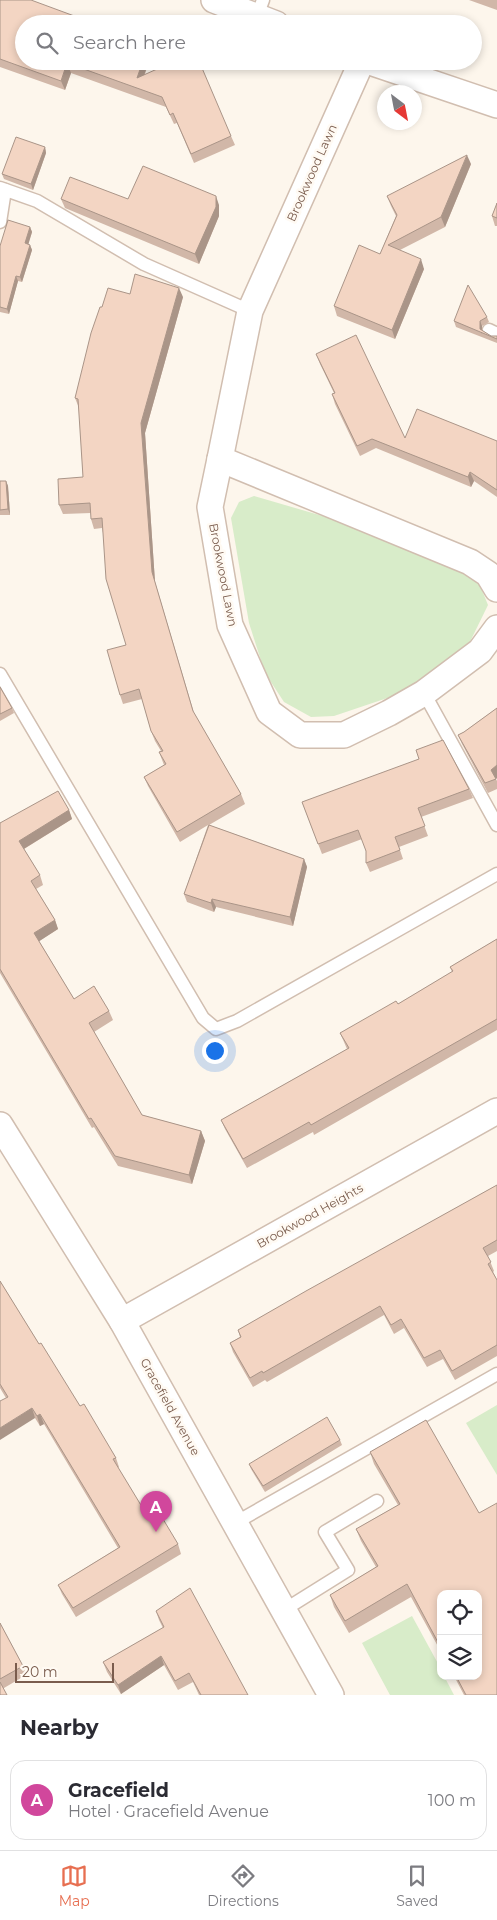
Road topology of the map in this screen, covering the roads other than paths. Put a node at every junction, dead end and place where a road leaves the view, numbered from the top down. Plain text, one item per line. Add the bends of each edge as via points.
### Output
1 (214, 0) edge
2 (265, 13) edge
3 (358, 70) edge
4 (394, 70) edge
5 (497, 105) edge
6 (2, 189) edge
7 (0, 222) edge
8 (250, 311) junction
9 (220, 459) junction
10 (497, 589) edge
11 (497, 628) edge
12 (0, 674) edge
13 (424, 693) junction
14 (497, 825) edge
15 (497, 874) edge
16 (497, 1111) edge
17 (0, 1125) edge
18 (122, 1321) junction
19 (497, 1374) edge
20 (377, 1500) dead end
21 (235, 1523) junction
22 (284, 1610) junction
23 (331, 1695) edge

1 - 2 street
3 - 8 street, Brookwood Lawn
4 - 5 street
6 - 7 lane
6 - 8 lane via 37,201 144,264
8 - 9 street, Brookwood Lawn
9 - 10 street via 470,562 488,574
9 - 13 street, Brookwood Lawn via 210,507 230,625 269,712 300,735 344,735
11 - 13 street, Brookwood Lawn via 480,652
12 - 15 lane via 203,1018 216,1029 237,1021
13 - 14 lane
16 - 18 street, Brookwood Heights
17 - 18 street, Gracefield Avenue
18 - 21 street, Gracefield Avenue
19 - 21 lane
20 - 22 lane via 325,1532 348,1570
21 - 22 street, Gracefield Avenue
22 - 23 street, Gracefield Avenue

